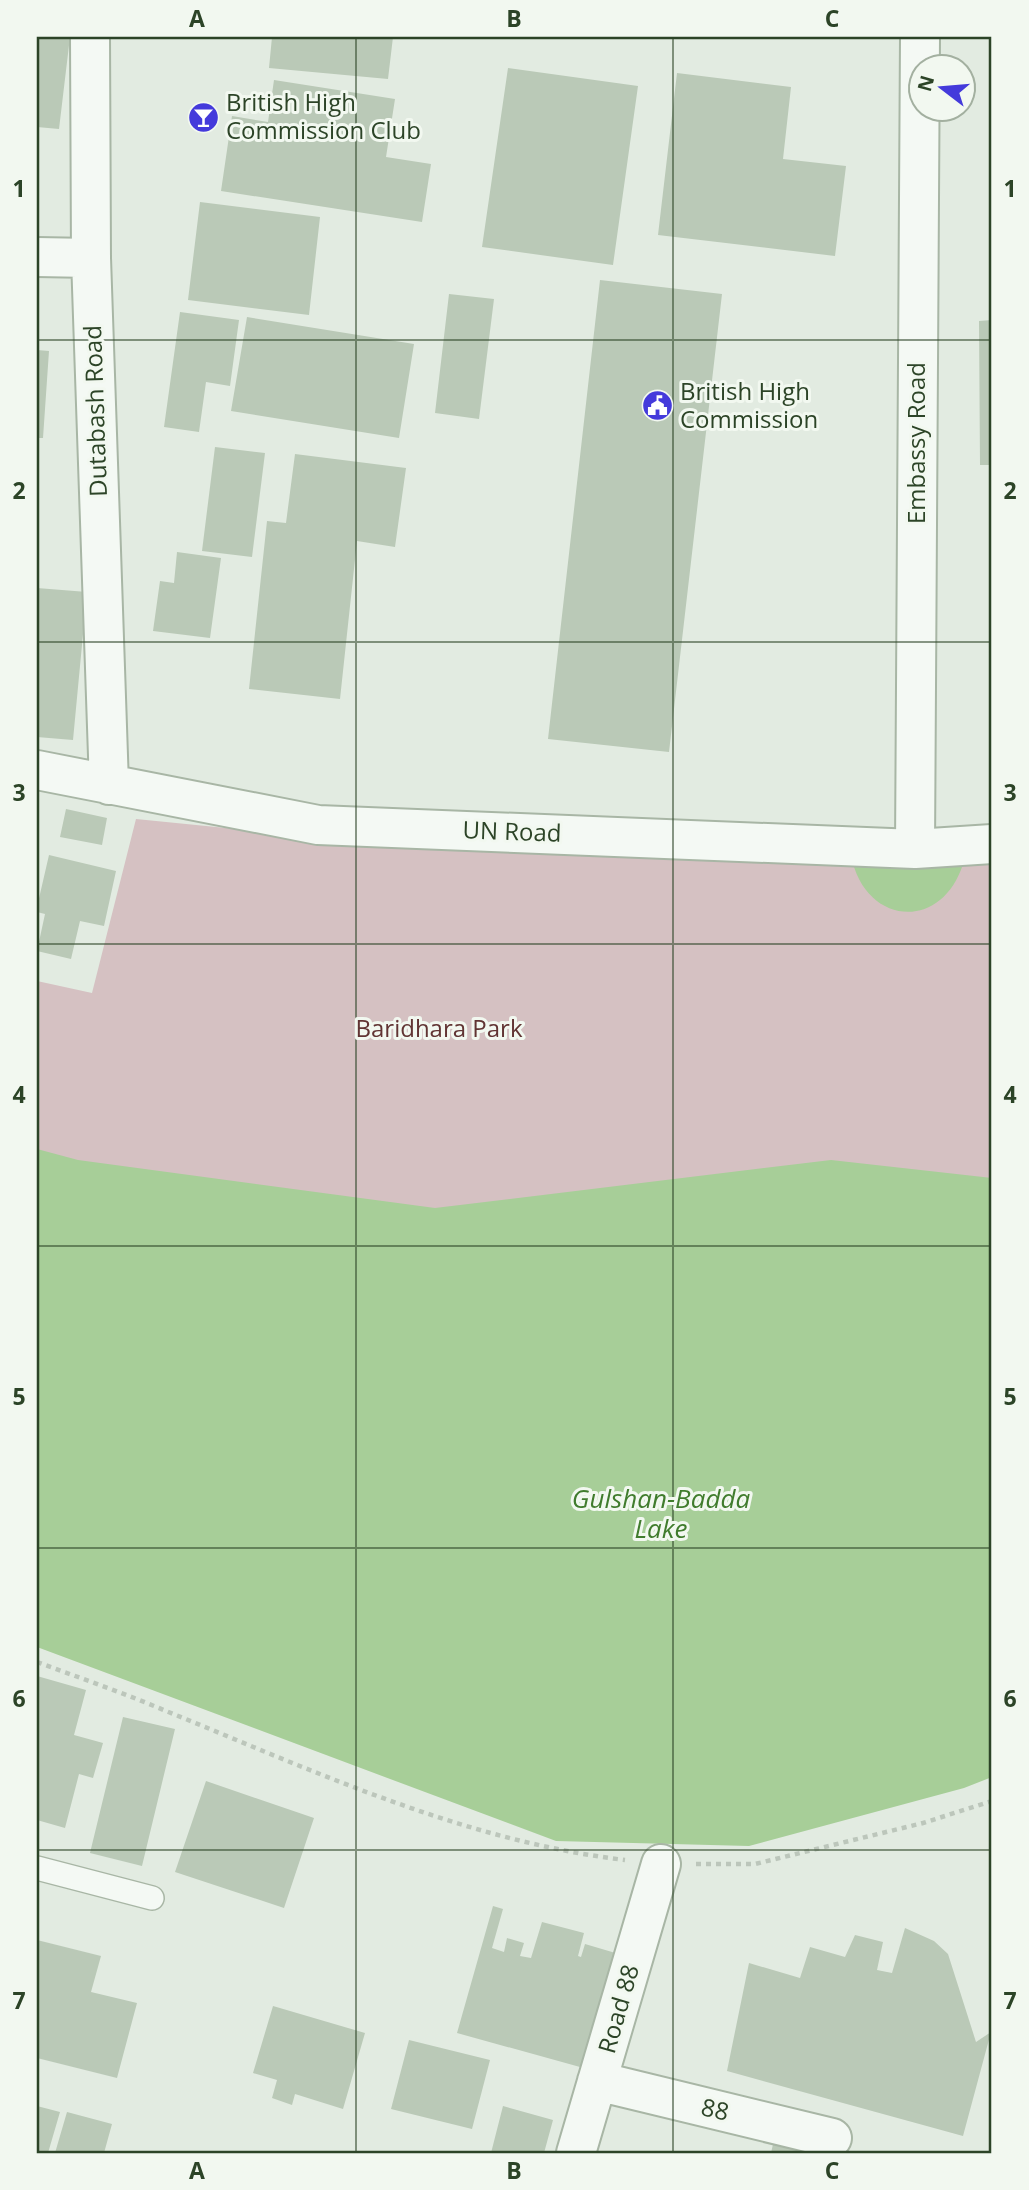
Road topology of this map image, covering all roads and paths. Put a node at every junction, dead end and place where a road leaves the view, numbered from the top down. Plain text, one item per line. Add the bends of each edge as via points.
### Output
1 (90, 37) edge
2 (920, 37) edge
3 (37, 257) edge
4 (91, 258) junction
5 (37, 770) edge
6 (109, 785) junction
7 (992, 844) edge
8 (915, 849) junction
9 (37, 1662) edge
10 (992, 1801) edge
11 (661, 1864) junction
12 (37, 1868) edge
13 (152, 1898) dead end
14 (597, 2081) junction
15 (832, 2138) dead end
16 (576, 2153) edge

1 - 4 street, Dutabash Road
2 - 8 street, Embassy Road
3 - 4 street
4 - 6 street, Dutabash Road
5 - 6 street, UN Road
6 - 8 street, UN Road via 318,825
7 - 8 street, UN Road
9 - 11 path via 346,1786 509,1837 589,1856
10 - 11 path via 923,1823 755,1864
11 - 14 street, Road 88
12 - 13 lane
14 - 15 street, 88
14 - 16 street, Road 88

